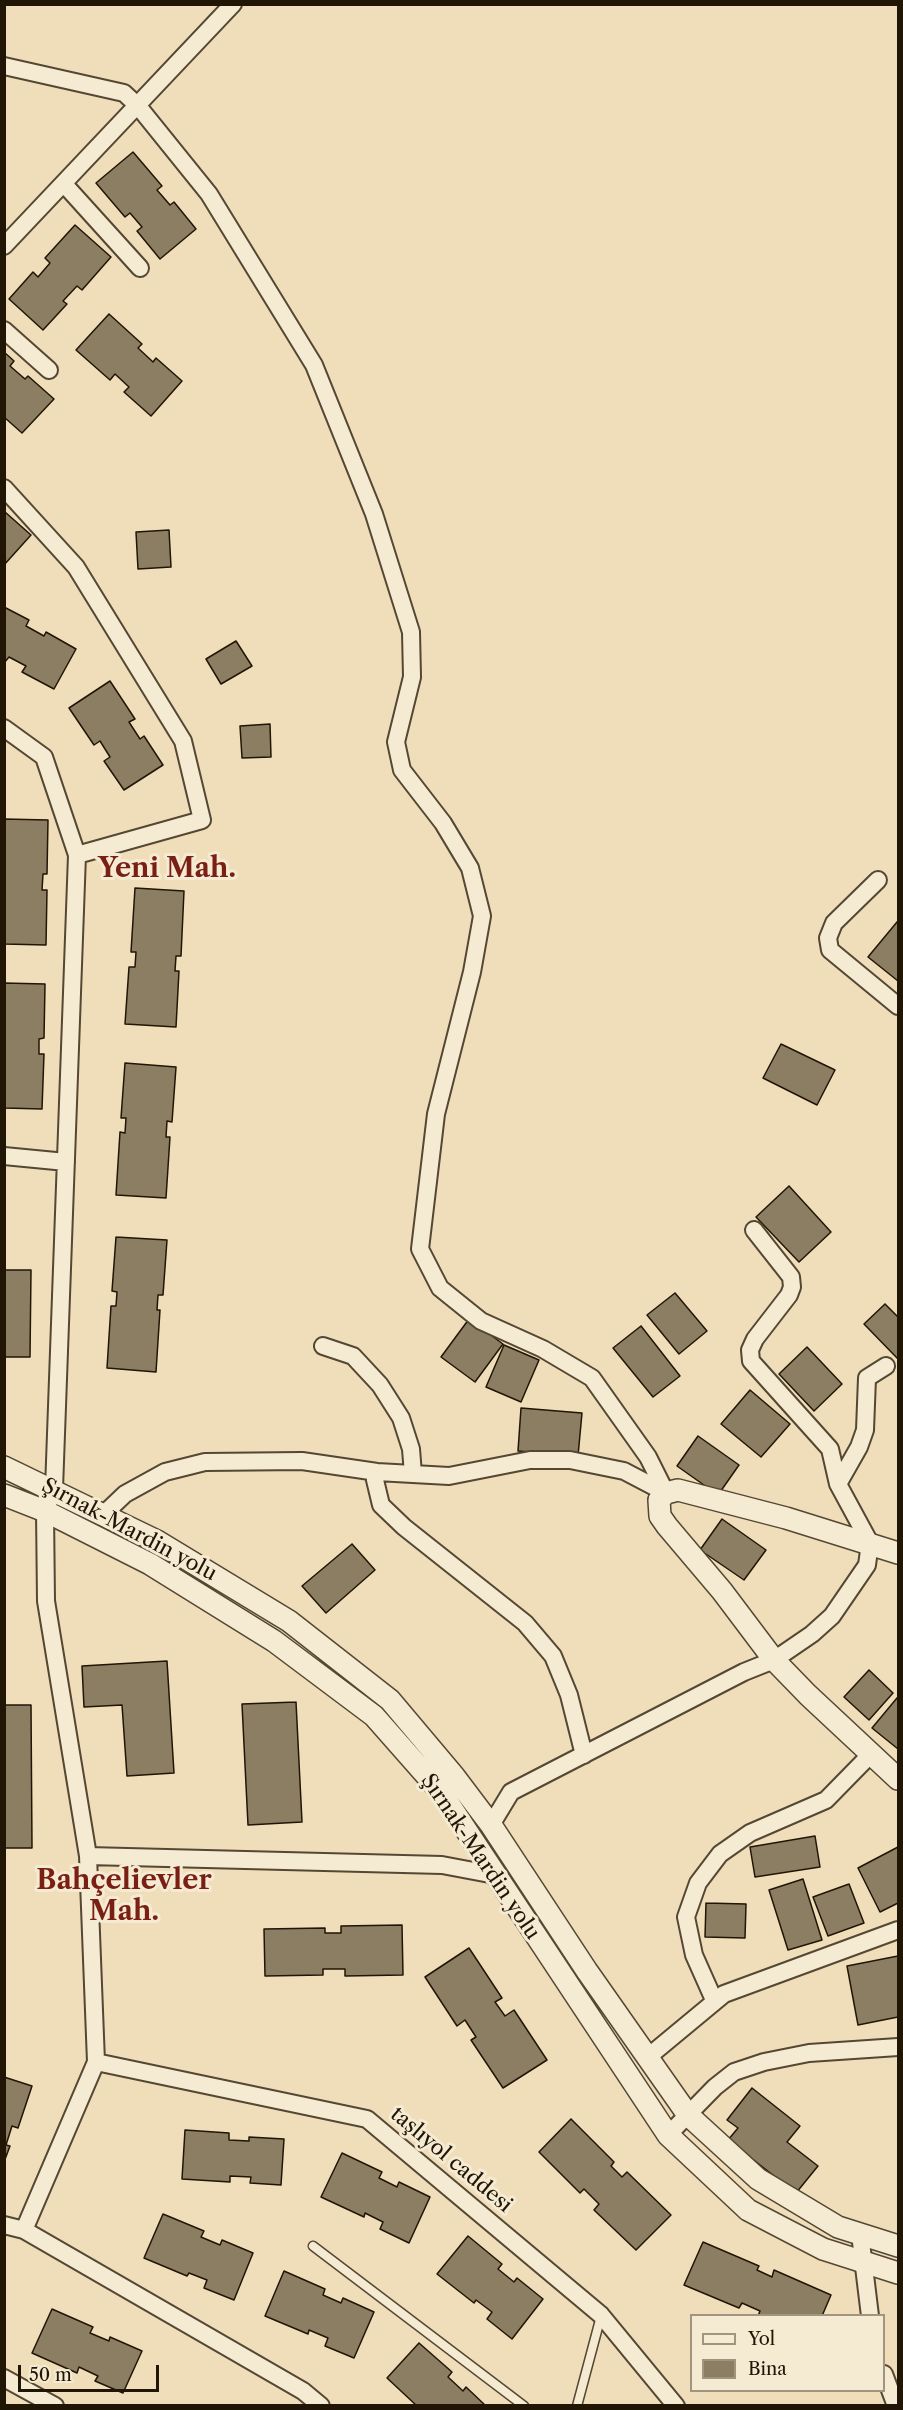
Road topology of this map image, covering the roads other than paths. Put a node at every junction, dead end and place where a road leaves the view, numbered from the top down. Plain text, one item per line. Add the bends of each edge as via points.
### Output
1 (233, 4) edge
2 (4, 66) edge
3 (138, 106) junction
4 (64, 184) junction
5 (4, 246) edge
6 (140, 268) dead end
7 (4, 330) edge
8 (49, 370) dead end
9 (4, 488) edge
10 (4, 728) edge
11 (77, 855) junction
12 (878, 880) dead end
13 (898, 1006) edge
14 (4, 1156) edge
15 (66, 1162) junction
16 (754, 1230) dead end
17 (323, 1346) dead end
18 (886, 1366) dead end
19 (4, 1467) edge
20 (377, 1472) junction
21 (413, 1474) junction
22 (838, 1484) junction
23 (54, 1489) junction
24 (666, 1493) junction
25 (4, 1494) edge
26 (45, 1511) junction
27 (104, 1514) junction
28 (870, 1543) junction
29 (898, 1553) edge
30 (774, 1660) junction
31 (872, 1753) junction
32 (584, 1755) junction
33 (898, 1779) edge
34 (491, 1825) junction
35 (88, 1856) junction
36 (495, 1875) junction
37 (898, 1930) edge
38 (714, 2000) junction
39 (898, 2047) edge
40 (648, 2057) junction
41 (96, 2062) junction
42 (688, 2115) junction
43 (668, 2135) junction
44 (4, 2225) edge
45 (24, 2230) junction
46 (860, 2234) junction
47 (314, 2246) dead end
48 (898, 2246) edge
49 (862, 2262) junction
50 (898, 2273) edge
51 (870, 2314) edge
52 (601, 2315) junction
53 (885, 2376) edge
54 (4, 2378) edge
55 (895, 2401) edge
56 (55, 2406) edge
57 (321, 2406) edge
58 (524, 2406) edge
59 (577, 2406) edge
60 (676, 2406) edge

1 - 3 street
2 - 3 street via 124,93
3 - 4 street
3 - 24 street via 209,194 314,365 374,514 411,632 412,677 396,742 402,770 443,823 473,878 482,916 436,1113 420,1249 440,1288 481,1320 543,1349 592,1378 648,1457
4 - 5 street
4 - 6 street
7 - 8 street
9 - 11 street via 76,567 183,741 202,820
10 - 11 street via 44,757
11 - 15 street
12 - 13 street via 834,923 828,938 830,950
14 - 15 street
15 - 23 street
16 - 22 street via 791,1277 792,1287 755,1339 750,1350 752,1361 830,1449
17 - 21 street via 353,1356 381,1385 401,1418 411,1449
18 - 22 street via 867,1378 865,1430
19 - 23 street, Şırnak-Mardin yolu
20 - 21 street
20 - 27 street via 302,1461 205,1462 165,1472 124,1494
20 - 32 street via 381,1505 525,1623 553,1656 569,1695
21 - 24 street via 448,1476 530,1460 570,1460 624,1472
22 - 28 street
23 - 26 street
23 - 27 street, Şırnak-Mardin yolu
24 - 28 street via 678,1490
24 - 30 street via 659,1500 660,1516
25 - 26 street, Şırnak-Mardin yolu
26 - 35 street via 46,1601
26 - 36 street, Şırnak-Mardin yolu via 150,1564 274,1641 374,1716 441,1792
27 - 34 street, Şırnak-Mardin yolu via 157,1541 289,1621 390,1700
28 - 29 street
28 - 30 street via 867,1565 832,1616
30 - 31 street
30 - 32 street
31 - 33 street
31 - 38 street via 826,1800 750,1833 720,1854 698,1883 686,1917 694,1954
32 - 34 street via 511,1792
34 - 40 street, Şırnak-Mardin yolu
35 - 36 street via 442,1865
35 - 41 street
36 - 43 street, Şırnak-Mardin yolu
37 - 38 street
38 - 40 street
39 - 42 street via 809,2053 764,2062 734,2072
40 - 42 street, Şırnak-Mardin yolu
41 - 45 street
41 - 52 street, taşlıyol caddesi via 367,2119
42 - 43 street
42 - 46 street, Şırnak-Mardin yolu via 758,2179 838,2227
43 - 49 street, Şırnak-Mardin yolu via 748,2210 823,2249
44 - 45 street
45 - 57 street via 303,2391
46 - 48 street, Şırnak-Mardin yolu
46 - 49 street
47 - 58 lane
49 - 50 street, Şırnak-Mardin yolu
49 - 51 street
52 - 59 lane
52 - 60 street, taşlıyol caddesi
53 - 55 street
54 - 56 street

